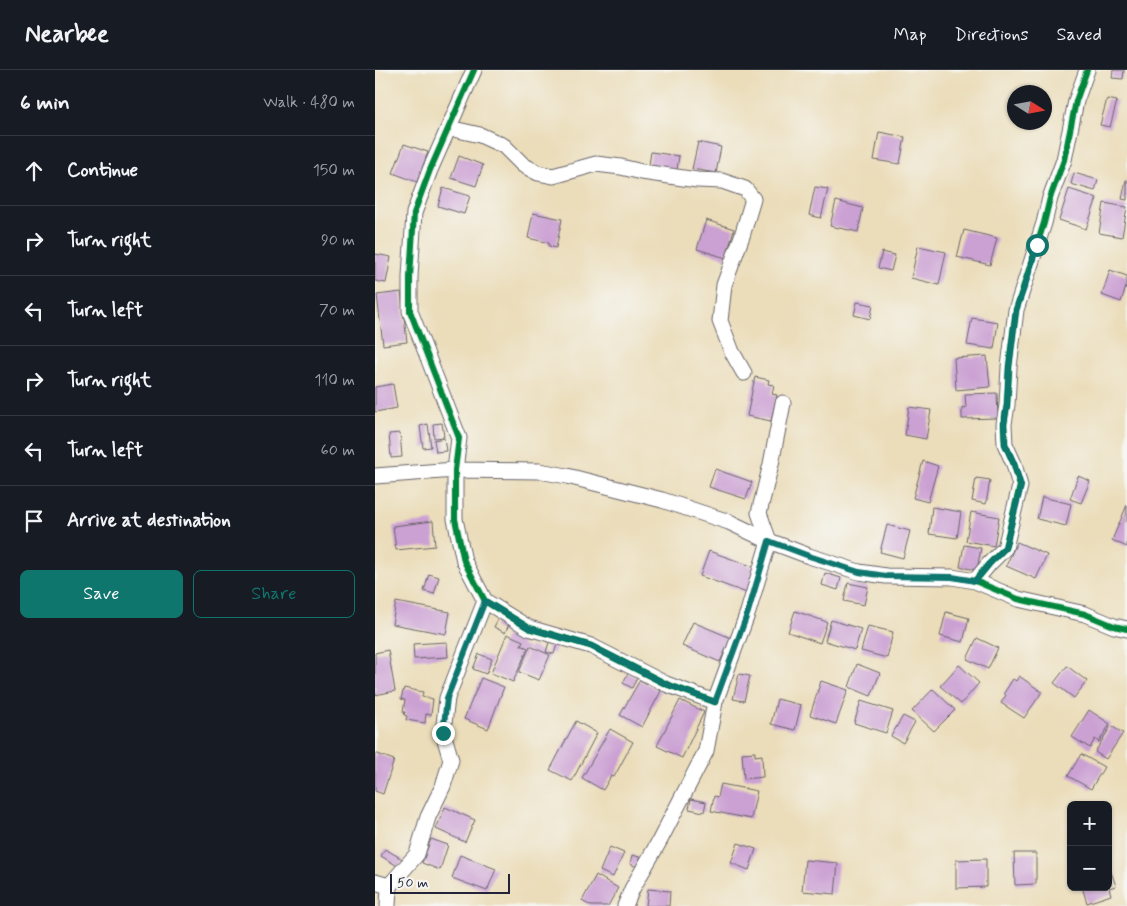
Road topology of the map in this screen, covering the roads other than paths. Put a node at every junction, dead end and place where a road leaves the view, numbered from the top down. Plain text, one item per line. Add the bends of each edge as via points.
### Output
1 (474, 70) edge
2 (1087, 70) edge
3 (449, 128) junction
4 (744, 373) dead end
5 (783, 403) dead end
6 (455, 470) junction
7 (375, 476) edge
8 (769, 541) junction
9 (975, 581) junction
10 (485, 601) junction
11 (1127, 629) edge
12 (715, 702) junction
13 (382, 884) edge
14 (388, 906) edge
15 (625, 906) edge

1 - 3 street
2 - 9 street via 1076,101 1064,160 1016,310 1004,424 1005,444 1021,486 1005,548
3 - 4 street via 480,135 504,146 523,165 538,173 553,176 596,164 722,181 745,189 753,199 724,285 721,321
3 - 6 street via 414,213 410,311 459,438
5 - 8 street via 759,513
6 - 7 street
6 - 8 street via 539,471 567,476 662,500 729,522
6 - 10 street via 455,519 464,561
8 - 9 street via 859,572
8 - 12 street via 748,612
9 - 11 street via 1019,599 1085,614
10 - 12 street via 529,628 591,646 666,684
10 - 13 street via 447,698 443,733 451,760 443,786 428,817 417,854
12 - 15 street via 706,750
13 - 14 street

